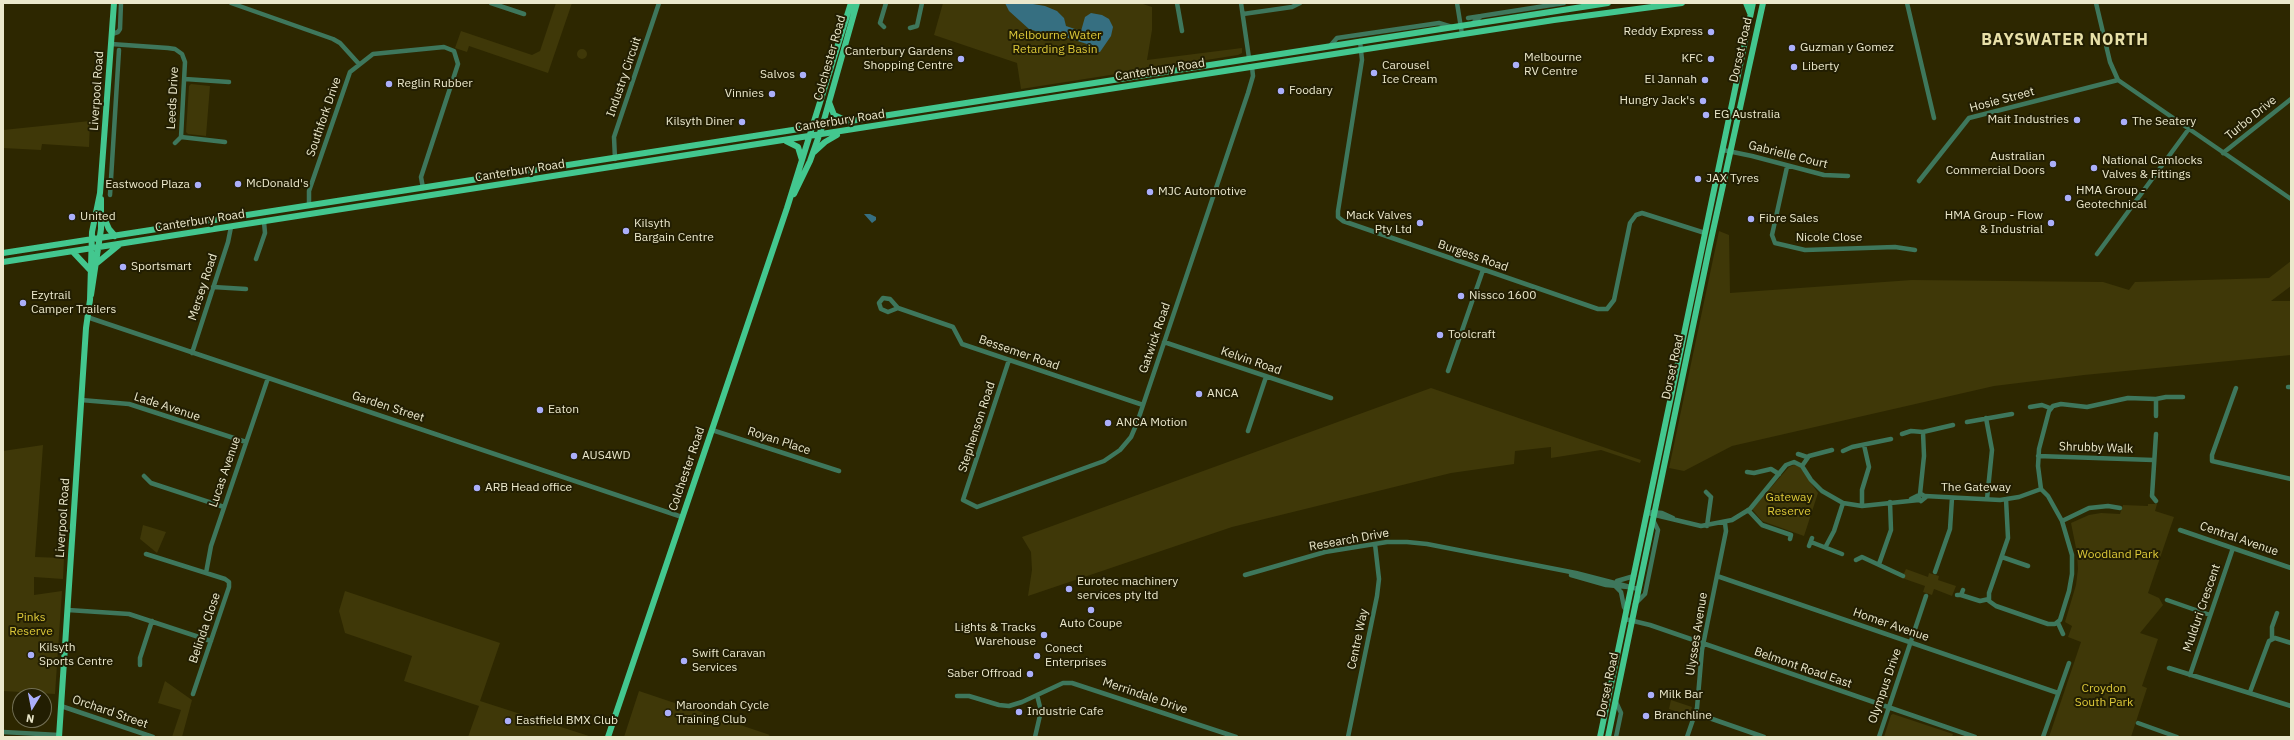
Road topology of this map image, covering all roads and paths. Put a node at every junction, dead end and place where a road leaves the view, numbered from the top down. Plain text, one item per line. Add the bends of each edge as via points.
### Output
1 (114, 3) edge
2 (122, 3) edge
3 (231, 3) edge
4 (491, 3) edge
5 (659, 3) edge
6 (851, 3) edge
7 (857, 3) edge
8 (886, 3) edge
9 (922, 3) edge
10 (1177, 3) edge
11 (1241, 3) edge
12 (1300, 3) edge
13 (1457, 3) edge
14 (1564, 3) edge
15 (1604, 3) edge
16 (1682, 3) edge
17 (1746, 3) edge
18 (1753, 3) edge
19 (1766, 3) edge
20 (1907, 3) edge
21 (2096, 3) edge
22 (1593, 4) edge
23 (1582, 5) edge
24 (1762, 6) edge
25 (524, 14) dead end
26 (1243, 14) junction
27 (1751, 14) junction
28 (1595, 15) junction
29 (1481, 16) junction
30 (1468, 18) dead end
31 (1472, 24) junction
32 (882, 26) dead end
33 (1461, 26) junction
34 (1452, 27) junction
35 (910, 28) dead end
36 (1182, 31) dead end
37 (112, 34) junction
38 (1463, 34) junction
39 (1360, 41) junction
40 (111, 44) junction
41 (1330, 46) junction
42 (119, 50) dead end
43 (1361, 50) junction
44 (1249, 58) junction
45 (359, 64) junction
46 (1252, 67) junction
47 (1136, 76) junction
48 (185, 79) junction
49 (2118, 80) junction
50 (229, 82) dead end
51 (1137, 84) junction
52 (107, 94) junction
53 (115, 95) junction
54 (2291, 99) edge
55 (981, 100) junction
56 (829, 102) junction
57 (982, 109) junction
58 (911, 111) junction
59 (904, 112) junction
60 (1934, 118) dead end
61 (912, 121) junction
62 (852, 122) junction
63 (905, 122) junction
64 (822, 126) junction
65 (813, 128) junction
66 (2188, 130) junction
67 (845, 132) junction
68 (819, 136) junction
69 (181, 137) junction
70 (810, 137) junction
71 (785, 141) junction
72 (176, 142) dead end
73 (225, 142) dead end
74 (103, 150) junction
75 (1722, 150) junction
76 (112, 151) junction
77 (1730, 151) junction
78 (2223, 153) junction
79 (812, 155) junction
80 (615, 159) junction
81 (802, 162) junction
82 (1787, 167) junction
83 (1848, 176) dead end
84 (470, 181) junction
85 (1919, 181) dead end
86 (423, 188) junction
87 (472, 190) junction
88 (100, 193) junction
89 (110, 195) dead end
90 (2291, 199) edge
91 (309, 206) junction
92 (787, 208) junction
93 (102, 214) junction
94 (310, 214) junction
95 (228, 219) junction
96 (264, 222) junction
97 (231, 227) junction
98 (1705, 233) junction
99 (1713, 234) junction
100 (116, 236) junction
101 (100, 238) junction
102 (92, 239) junction
103 (120, 244) junction
104 (99, 248) junction
105 (91, 249) junction
106 (1915, 250) dead end
107 (73, 252) junction
108 (3, 253) edge
109 (2097, 254) dead end
110 (256, 259) dead end
111 (3, 262) edge
112 (97, 263) junction
113 (90, 270) junction
114 (1483, 270) junction
115 (213, 287) junction
116 (246, 289) dead end
117 (90, 300) junction
118 (898, 308) dead end
119 (87, 317) junction
120 (1164, 342) junction
121 (192, 352) junction
122 (1009, 360) junction
123 (1448, 371) dead end
124 (1266, 377) junction
125 (268, 378) junction
126 (2236, 388) dead end
127 (2183, 397) dead end
128 (1331, 398) dead end
129 (2156, 399) junction
130 (81, 400) junction
131 (1143, 406) junction
132 (2030, 407) dead end
133 (2050, 408) junction
134 (2012, 414) dead end
135 (2156, 416) dead end
136 (1986, 418) junction
137 (1967, 422) dead end
138 (1953, 426) dead end
139 (712, 430) junction
140 (1248, 431) dead end
141 (1923, 432) junction
142 (1902, 434) dead end
143 (2156, 434) dead end
144 (1891, 439) dead end
145 (246, 442) junction
146 (1864, 445) junction
147 (1832, 450) dead end
148 (1843, 451) dead end
149 (1798, 454) dead end
150 (2038, 456) junction
151 (1807, 457) junction
152 (2153, 460) junction
153 (1802, 466) junction
154 (839, 471) dead end
155 (1747, 472) dead end
156 (1779, 474) junction
157 (144, 476) dead end
158 (2291, 479) edge
159 (2041, 490) junction
160 (1706, 492) dead end
161 (1922, 495) junction
162 (1952, 498) junction
163 (1987, 499) junction
164 (2006, 499) junction
165 (963, 500) joint
166 (2156, 500) dead end
167 (1890, 502) junction
168 (1843, 503) junction
169 (1862, 506) junction
170 (224, 507) junction
171 (2120, 508) dead end
172 (1748, 510) junction
173 (1647, 513) junction
174 (1654, 516) junction
175 (682, 517) junction
176 (2062, 521) junction
177 (1723, 523) junction
178 (1707, 526) junction
179 (2180, 530) dead end
180 (1790, 539) dead end
181 (1811, 542) dead end
182 (1375, 544) junction
183 (1826, 546) junction
184 (2233, 548) junction
185 (146, 554) dead end
186 (1842, 554) dead end
187 (2002, 557) junction
188 (1856, 560) dead end
189 (1879, 564) junction
190 (2028, 566) dead end
191 (2291, 568) edge
192 (1551, 570) junction
193 (1935, 572) dead end
194 (206, 573) junction
195 (1245, 575) dead end
196 (1634, 576) junction
197 (1717, 576) junction
198 (1903, 576) dead end
199 (1610, 581) junction
200 (1616, 587) junction
201 (1631, 587) junction
202 (1638, 589) junction
203 (1960, 593) dead end
204 (1926, 596) dead end
205 (1989, 599) junction
206 (2167, 600) dead end
207 (1635, 604) junction
208 (68, 610) junction
209 (1626, 610) junction
210 (2278, 614) dead end
211 (2210, 615) junction
212 (1625, 619) junction
213 (1632, 620) junction
214 (152, 621) junction
215 (2058, 623) junction
216 (2063, 634) dead end
217 (2272, 638) junction
218 (211, 641) junction
219 (1703, 643) junction
220 (1910, 643) junction
221 (2291, 643) edge
222 (2069, 663) dead end
223 (140, 665) dead end
224 (2169, 668) dead end
225 (2190, 675) junction
226 (1610, 691) junction
227 (1617, 692) junction
228 (2250, 692) junction
229 (2058, 693) junction
230 (193, 694) dead end
231 (1037, 695) junction
232 (958, 696) dead end
233 (1616, 702) junction
234 (62, 706) junction
235 (2291, 706) edge
236 (1888, 708) junction
237 (1695, 713) junction
238 (2138, 723) dead end
239 (3, 732) edge
240 (59, 736) edge
241 (152, 737) edge
242 (608, 737) edge
243 (1035, 737) edge
244 (1236, 737) edge
245 (1348, 737) edge
246 (1600, 737) edge
247 (1608, 737) edge
248 (1616, 737) edge
249 (1687, 737) edge
250 (1764, 737) edge
251 (1879, 737) edge
252 (1975, 737) edge
253 (2044, 737) edge
254 (2177, 737) edge

1 - 37 main road, Liverpool Road
2 - 37 street, Liverpool Road via 120,29
3 - 45 street via 333,39
4 - 25 street
5 - 80 street, Industry Circuit via 614,137
6 - 65 main road, Colchester Road
7 - 56 main road, Colchester Road
8 - 32 street
9 - 35 street via 917,26
10 - 36 street
11 - 26 street
12 - 26 street
13 - 33 street
14 - 29 street
15 - 22 main road, Canterbury Road
16 - 28 main road, Canterbury Road
17 - 27 main road
18 - 27 main road, Dorset Road
19 - 24 main road, Dorset Road
20 - 60 street
21 - 49 street via 2110,62
22 - 23 main road, Canterbury Road
22 - 28 main road
23 - 31 main road, Canterbury Road
24 - 77 main road, Dorset Road
26 - 44 street
27 - 75 main road, Dorset Road
28 - 38 main road, Canterbury Road
29 - 30 street
29 - 31 street
31 - 33 main road, Canterbury Road
33 - 34 main road, Canterbury Road
33 - 38 street
34 - 39 main road, Canterbury Road
34 - 41 street, Canterbury Road via 1438,23 1338,38
37 - 40 main road, Liverpool Road
38 - 43 main road, Canterbury Road
39 - 41 main road, Canterbury Road
39 - 43 street, Burgess Road
40 - 48 street, Leeds Drive via 175,49 184,58
40 - 52 main road, Liverpool Road
41 - 44 main road, Canterbury Road
42 - 53 street, Liverpool Road
43 - 46 main road, Canterbury Road
43 - 114 street, Burgess Road via 1362,60 1338,217 1343,221
44 - 46 main road
44 - 47 main road, Canterbury Road
45 - 86 street, Southfork Drive via 373,54 444,47 454,51 457,57 456,71 421,177
45 - 91 street, Southfork Drive via 350,72 309,192
46 - 51 main road, Canterbury Road
46 - 120 street, Gatwick Road via 1253,76 1248,93
47 - 51 main road
47 - 55 main road, Canterbury Road
48 - 50 street
48 - 69 street, Leeds Drive
49 - 66 street
49 - 85 street, Hosie Street via 1969,118
51 - 57 main road, Canterbury Road
52 - 53 street
52 - 74 main road, Liverpool Road
53 - 76 street, Liverpool Road
54 - 78 street, Turbo Drive
55 - 57 street
55 - 58 main road, Canterbury Road
56 - 62 main road via 834,115
56 - 64 main road, Colchester Road
57 - 61 main road, Canterbury Road
58 - 59 main road, Canterbury Road
58 - 61 main road
59 - 62 main road, Canterbury Road
59 - 63 main road
61 - 63 main road, Canterbury Road
62 - 64 main road, Canterbury Road
63 - 67 main road, Canterbury Road
64 - 65 main road, Canterbury Road
64 - 68 main road, Colchester Road
65 - 70 main road, Colchester Road
65 - 80 main road, Canterbury Road
66 - 78 street
66 - 109 street
67 - 68 main road, Canterbury Road
67 - 79 main road via 829,139
68 - 70 main road, Canterbury Road
68 - 79 main road, Colchester Road
69 - 72 street, Leeds Drive
69 - 73 street
70 - 71 main road, Canterbury Road
70 - 81 main road, Colchester Road
71 - 81 main road via 798,147
71 - 87 main road, Canterbury Road
74 - 76 street
74 - 88 main road, Liverpool Road
75 - 77 street, Gabrielle Court
75 - 98 main road, Dorset Road
76 - 89 street, Liverpool Road
77 - 82 street, Gabrielle Court
77 - 99 main road, Dorset Road
78 - 90 street
79 - 92 main road, Colchester Road
80 - 84 main road, Canterbury Road
81 - 92 main road, Colchester Road
82 - 83 street, Gabrielle Court via 1824,176
82 - 106 street, Nicole Close via 1772,235 1774,243 1805,250 1894,247
84 - 86 main road, Canterbury Road
84 - 87 main road
86 - 91 main road, Canterbury Road
87 - 94 main road, Canterbury Road
88 - 93 main road, Liverpool Road
88 - 102 main road, Liverpool Road
91 - 94 main road
91 - 95 main road, Canterbury Road
92 - 139 main road, Colchester Road
93 - 100 main road via 106,225
93 - 101 main road, Liverpool Road
94 - 96 main road, Canterbury Road
95 - 97 main road
95 - 100 main road, Canterbury Road
96 - 97 main road, Canterbury Road
96 - 110 street via 265,234
97 - 103 main road, Canterbury Road
97 - 115 street, Mersey Road via 230,238
98 - 99 main road
98 - 114 street, Burgess Road via 1642,213 1636,215 1630,223 1614,300 1607,309 1598,309
98 - 173 main road, Dorset Road
99 - 174 main road, Dorset Road
100 - 101 main road, Canterbury Road
101 - 102 main road, Canterbury Road
101 - 104 main road, Liverpool Road
102 - 105 main road, Liverpool Road
102 - 108 main road, Canterbury Road
103 - 104 main road, Canterbury Road
103 - 112 main road
104 - 105 main road, Canterbury Road
104 - 112 main road, Liverpool Road
105 - 107 main road, Canterbury Road
105 - 113 main road, Liverpool Road
107 - 111 main road, Canterbury Road
107 - 113 main road
112 - 117 main road, Liverpool Road
113 - 117 main road, Liverpool Road
114 - 123 street
115 - 116 street
115 - 121 street, Mersey Road
117 - 119 main road, Liverpool Road
118 - 122 street, Bessemer Road via 953,327 962,344
119 - 121 street, Garden Street
119 - 130 main road, Liverpool Road
120 - 124 street, Kelvin Road
120 - 131 street, Gatwick Road
121 - 125 street, Garden Street
122 - 131 street, Bessemer Road
122 - 165 street, Stephenson Road
124 - 128 street, Kelvin Road
124 - 140 street
125 - 145 street, Lucas Avenue
125 - 175 street, Garden Street
126 - 158 street via 2212,461
127 - 129 street via 2166,396
129 - 133 street via 2123,399 2086,407 2056,404
129 - 135 street
130 - 145 street, Lade Avenue via 129,404
130 - 208 main road, Liverpool Road
131 - 165 street, Gatwick Road via 1126,444 1104,461 991,503 978,506
132 - 133 street via 2042,405
133 - 150 street
134 - 136 street
136 - 137 street
136 - 163 street via 1992,450
138 - 141 street
139 - 154 street, Royan Place
139 - 175 main road, Colchester Road
141 - 142 street via 1911,431
141 - 161 street
143 - 152 street
144 - 146 street
145 - 170 street, Lucas Avenue
146 - 148 street
146 - 169 street via 1869,467 1862,490
147 - 151 street
149 - 151 street
150 - 152 street, Shrubby Walk
150 - 159 street
151 - 153 street
152 - 166 street via 2152,496
153 - 156 street via 1796,462 1789,463
153 - 168 street via 1819,489
155 - 156 street via 1754,474 1771,469
156 - 172 street
157 - 170 street via 151,483
159 - 164 street, The Gateway
159 - 176 street via 2048,496
160 - 178 street via 1713,496
161 - 162 street, The Gateway
161 - 167 street
162 - 163 street, The Gateway
162 - 193 street via 1950,529
163 - 164 street, The Gateway
164 - 187 street via 2008,533
167 - 169 street
167 - 189 street via 1891,530
168 - 169 street
168 - 183 street via 1834,532
170 - 194 street, Lucas Avenue via 211,546
171 - 176 street via 2089,508
172 - 177 street
172 - 180 street via 1762,525 1791,536
173 - 174 street
173 - 196 main road, Dorset Road
174 - 178 street via 1668,515 1676,520
174 - 202 main road, Dorset Road
174 - 207 street via 1658,530 1646,594
175 - 242 main road, Colchester Road
176 - 215 street via 2070,546 2072,574 2068,597
177 - 178 street
177 - 197 street, Ulysses Avenue via 1725,534
179 - 184 street, Central Avenue
181 - 183 street
182 - 192 street, Research Drive via 1427,544
182 - 195 street, Research Drive via 1325,552
182 - 245 street, Centre Way via 1379,579 1377,596
183 - 186 street
184 - 191 street, Central Avenue
184 - 211 street, Mulduri Crescent
185 - 194 street, Belinda Close
187 - 190 street
187 - 205 street
188 - 189 street via 1862,557
189 - 198 street
192 - 199 street, Research Drive
192 - 200 street, Research Drive
194 - 218 street, Belinda Close via 225,579 229,585
196 - 199 street via 1621,581
196 - 201 main road, Dorset Road
197 - 219 street, Ulysses Avenue
197 - 220 street, Homer Avenue
199 - 201 street, Research Drive
200 - 201 street, Research Drive
200 - 209 street via 1621,592
201 - 202 street, Research Drive
201 - 209 main road, Dorset Road
202 - 207 main road, Dorset Road
203 - 205 street via 1980,601
204 - 220 street, Olympus Drive
205 - 215 street via 1996,606 2048,624
206 - 211 street
207 - 213 main road, Dorset Road
208 - 214 street via 127,613
208 - 234 main road, Liverpool Road
209 - 212 main road, Dorset Road
210 - 217 street via 2272,627
211 - 225 street, Mulduri Crescent
212 - 213 street, Belmont Road East
212 - 226 main road, Dorset Road
213 - 219 street, Belmont Road East
213 - 227 main road, Dorset Road
214 - 218 street
214 - 223 street
215 - 216 street
217 - 221 street
217 - 228 street via 2268,642
218 - 230 street, Belinda Close
219 - 236 street, Belmont Road East
219 - 237 street, Ulysses Avenue
220 - 229 street, Homer Avenue
220 - 236 street, Olympus Drive
222 - 229 street
224 - 225 street
225 - 228 street
226 - 227 main road
226 - 246 main road, Dorset Road
227 - 233 main road, Dorset Road
228 - 235 street
229 - 253 street
231 - 232 street, Merrindale Drive via 1008,706 969,696
231 - 243 street via 1041,711
231 - 244 street, Merrindale Drive via 1063,683 1083,685
233 - 247 main road, Dorset Road
233 - 248 street via 1621,713
234 - 240 main road, Liverpool Road
234 - 241 street, Orchard Street
236 - 251 street, Olympus Drive
236 - 252 street, Belmont Road East
237 - 249 street, Ulysses Avenue
237 - 250 street
238 - 254 street
239 - 240 street

